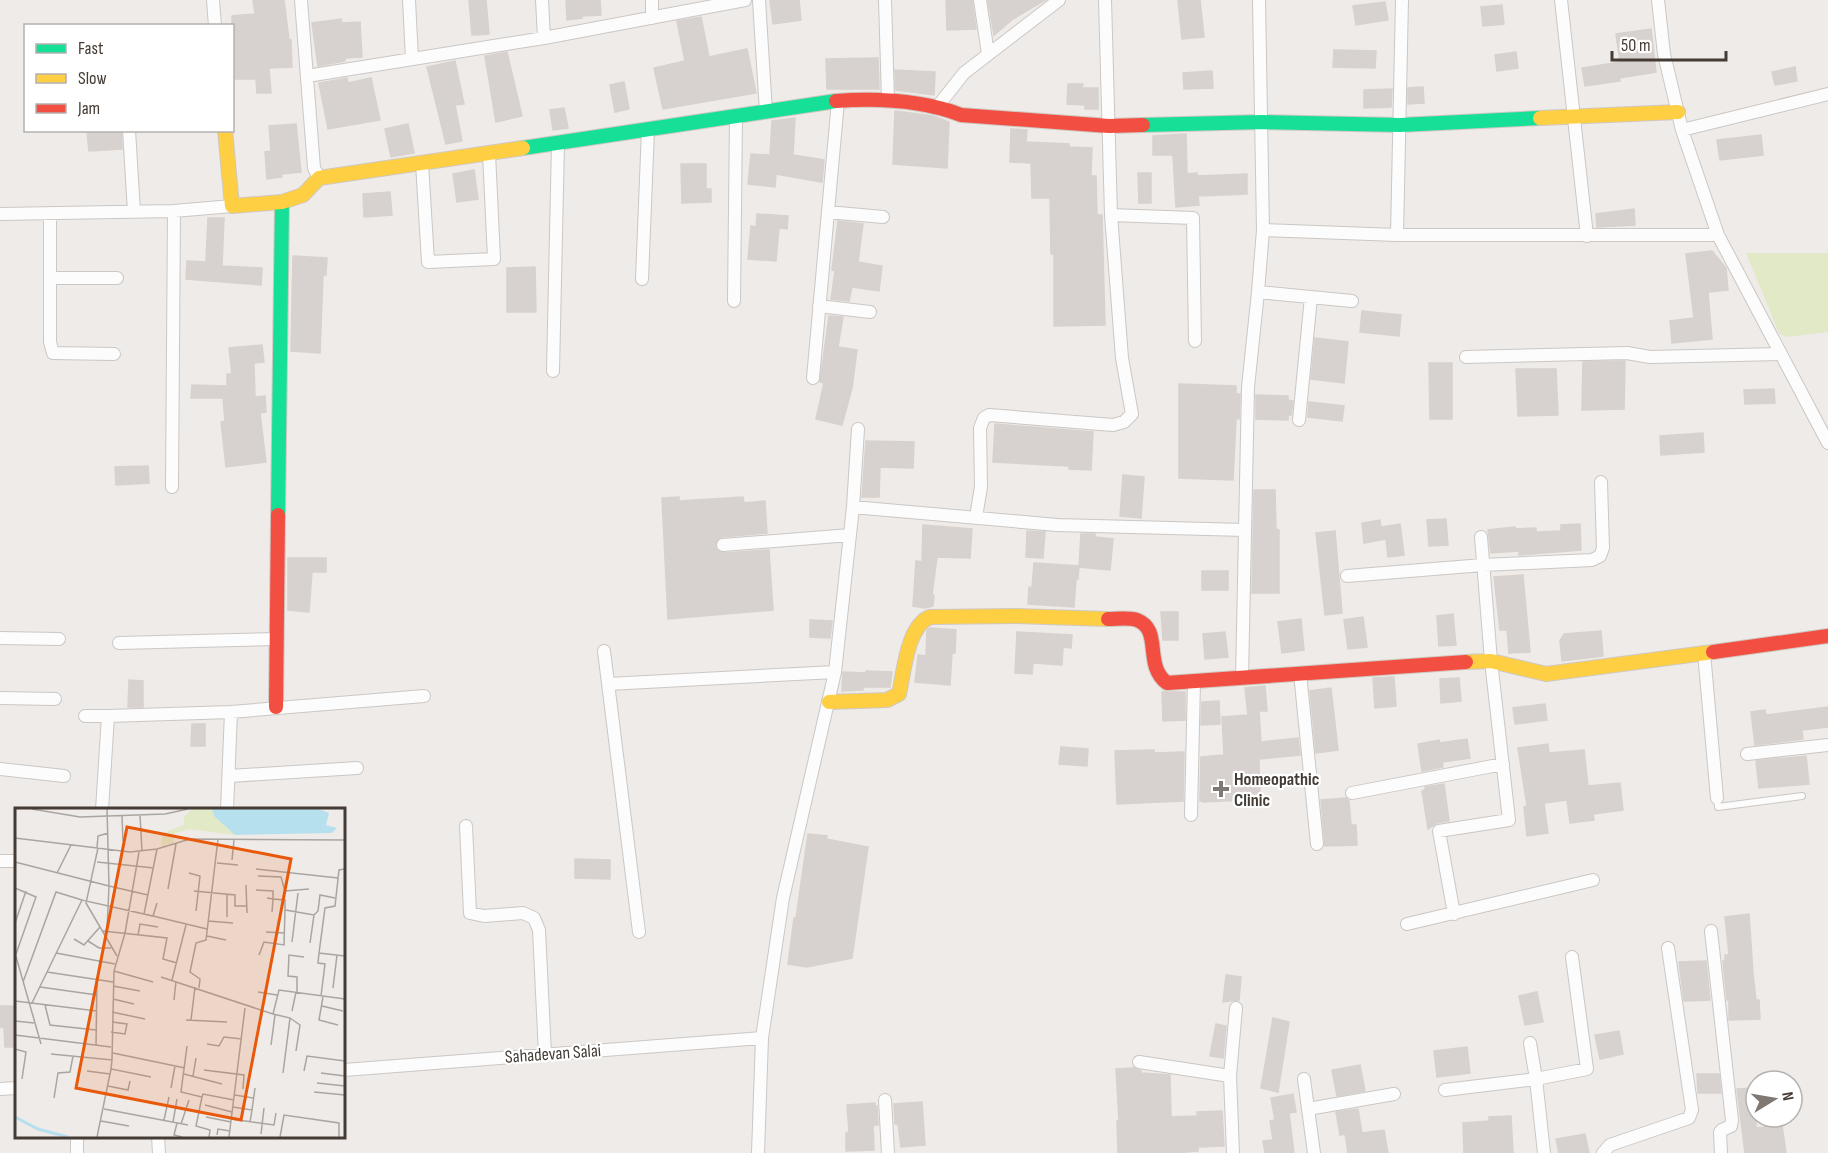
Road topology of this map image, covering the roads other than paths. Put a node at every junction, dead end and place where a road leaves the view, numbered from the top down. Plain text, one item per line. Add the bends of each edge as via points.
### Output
1 (213, 0) edge
2 (302, 0) edge
3 (409, 0) edge
4 (542, 0) edge
5 (652, 0) edge
6 (746, 0) edge
7 (759, 0) edge
8 (885, 0) edge
9 (980, 0) edge
10 (1059, 0) edge
11 (1106, 0) edge
12 (1259, 0) edge
13 (1402, 0) edge
14 (1561, 0) edge
15 (1658, 0) edge
16 (652, 18) junction
17 (216, 24) edge
18 (544, 38) junction
19 (988, 54) junction
20 (412, 59) junction
21 (307, 76) junction
22 (1828, 94) edge
23 (888, 100) junction
24 (838, 101) junction
25 (938, 106) junction
26 (766, 112) junction
27 (1678, 112) junction
28 (736, 116) junction
29 (1573, 116) junction
30 (1261, 122) junction
31 (1400, 125) junction
32 (1109, 126) junction
33 (648, 129) junction
34 (1682, 130) junction
35 (129, 132) edge
36 (225, 132) edge
37 (558, 142) junction
38 (489, 153) junction
39 (422, 163) junction
40 (319, 178) junction
41 (282, 202) junction
42 (231, 206) junction
43 (174, 211) junction
44 (134, 212) junction
45 (50, 213) junction
46 (828, 213) junction
47 (0, 214) edge
48 (1111, 215) junction
49 (883, 216) dead end
50 (1263, 230) junction
51 (1397, 235) junction
52 (1718, 235) junction
53 (1587, 236) junction
54 (50, 278) junction
55 (117, 278) dead end
56 (642, 279) dead end
57 (1258, 292) junction
58 (1311, 297) junction
59 (734, 301) dead end
60 (1352, 301) dead end
61 (819, 306) junction
62 (870, 312) dead end
63 (1195, 341) dead end
64 (114, 354) dead end
65 (1780, 354) junction
66 (1466, 357) dead end
67 (553, 371) dead end
68 (813, 378) dead end
69 (1299, 420) dead end
70 (858, 429) dead end
71 (1828, 443) edge
72 (1601, 482) dead end
73 (172, 487) dead end
74 (853, 507) junction
75 (976, 517) junction
76 (1245, 530) junction
77 (850, 535) junction
78 (1481, 537) dead end
79 (723, 545) dead end
80 (1483, 565) junction
81 (1347, 576) dead end
82 (1828, 636) edge
83 (0, 638) edge
84 (59, 639) dead end
85 (277, 639) junction
86 (119, 643) dead end
87 (604, 651) dead end
88 (1704, 653) junction
89 (1491, 661) junction
90 (836, 672) junction
91 (1300, 673) junction
92 (1242, 678) junction
93 (1194, 681) junction
94 (608, 684) junction
95 (424, 696) dead end
96 (0, 698) edge
97 (55, 699) dead end
98 (829, 702) junction
99 (276, 707) junction
100 (231, 712) junction
101 (85, 716) dead end
102 (108, 716) junction
103 (1828, 745) edge
104 (1747, 754) dead end
105 (1503, 764) junction
106 (357, 768) dead end
107 (0, 769) edge
108 (64, 776) dead end
109 (230, 776) junction
110 (1352, 793) dead end
111 (1802, 796) dead end
112 (1717, 798) joint
113 (102, 808) edge
114 (227, 808) edge
115 (1191, 815) dead end
116 (466, 826) dead end
117 (1317, 844) dead end
118 (1593, 880) dead end
119 (1454, 914) junction
120 (1407, 924) dead end
121 (1712, 931) dead end
122 (639, 932) dead end
123 (1668, 948) dead end
124 (1572, 957) dead end
125 (1236, 1008) dead end
126 (762, 1038) junction
127 (1530, 1043) dead end
128 (546, 1054) junction
129 (1139, 1062) dead end
130 (345, 1070) edge
131 (1230, 1076) junction
132 (1536, 1078) junction
133 (1304, 1079) dead end
134 (15, 1088) edge
135 (0, 1089) edge
136 (1445, 1090) dead end
137 (1394, 1094) dead end
138 (885, 1100) dead end
139 (1308, 1109) junction
140 (158, 1138) edge
141 (159, 1153) edge
142 (758, 1153) edge
143 (888, 1153) edge
144 (1233, 1153) edge
145 (1314, 1153) edge
146 (1544, 1153) edge
147 (1603, 1153) edge
148 (1721, 1153) edge

1 - 17 street
2 - 21 street
3 - 20 street
4 - 18 street
5 - 16 street
6 - 16 street
7 - 26 street
8 - 23 street
9 - 19 street
10 - 19 street
11 - 32 street
12 - 30 street
13 - 31 street
14 - 29 street
15 - 27 street via 1664,54
16 - 18 street
18 - 20 street
19 - 25 street via 964,73
20 - 21 street
21 - 40 street via 314,168
22 - 34 street
23 - 24 street
23 - 25 street
24 - 26 street
24 - 46 street
25 - 32 street via 961,115
26 - 28 street
27 - 29 street
27 - 34 street
28 - 33 street
28 - 59 street
29 - 31 street
29 - 53 street
30 - 31 street
30 - 32 street
30 - 50 street
31 - 51 street
32 - 48 street
33 - 37 street
33 - 56 street
34 - 52 street
35 - 44 street
36 - 42 street
37 - 38 street
37 - 67 street
38 - 39 street
38 - 39 street via 494,259 428,262
39 - 40 street
40 - 41 street via 303,195
41 - 42 street
41 - 85 street
42 - 43 street
43 - 44 street
43 - 73 street
44 - 45 street
45 - 47 street
45 - 54 street
46 - 49 street
46 - 61 street
48 - 63 street via 1193,218
48 - 75 street via 1122,358 1131,414 1124,422 1113,425 989,415 984,418 980,428 981,487
50 - 51 street
50 - 57 street
51 - 53 street
52 - 53 street
52 - 65 street
54 - 55 street
54 - 64 street via 53,352
57 - 58 street
57 - 76 street via 1248,387
58 - 60 street
58 - 69 street
61 - 62 street
61 - 68 street
65 - 66 street
65 - 71 street
70 - 74 street
72 - 80 street via 1600,556 1592,560
74 - 75 street
74 - 77 street
75 - 76 street via 1057,525
76 - 92 street
77 - 79 street
77 - 90 street
78 - 80 street
80 - 81 street
80 - 89 street
82 - 88 street
83 - 84 street
85 - 86 street
85 - 99 street
87 - 94 street
88 - 89 street via 1546,674
88 - 112 street
89 - 91 street
89 - 105 street
90 - 94 street
90 - 98 street
91 - 92 street
91 - 117 street
92 - 93 street
93 - 98 street via 1159,680 1151,633 1146,624 1137,620 930,617 919,624 899,694 887,700
93 - 115 street
94 - 122 street
95 - 99 street
96 - 97 street
98 - 126 street via 783,898
99 - 100 street
100 - 102 street
100 - 109 street
101 - 102 street
102 - 113 street
103 - 104 street
105 - 110 street
105 - 119 street via 1509,820 1439,831
106 - 109 street
107 - 108 street
109 - 114 street
111 - 112 lane via 1718,807
116 - 128 street via 470,913 523,913 534,918 539,930
118 - 119 street
119 - 120 street
121 - 148 street via 1732,1120 1720,1132
123 - 147 street via 1692,1110 1689,1118 1610,1145
124 - 132 street via 1587,1069
125 - 131 street
126 - 128 street, Sahadevan Salai
126 - 142 street
127 - 132 street
128 - 130 street, Sahadevan Salai
129 - 131 street
131 - 144 street
132 - 136 street
132 - 146 street
133 - 139 street
134 - 135 street
137 - 139 street
138 - 143 street
139 - 145 street
140 - 141 street

